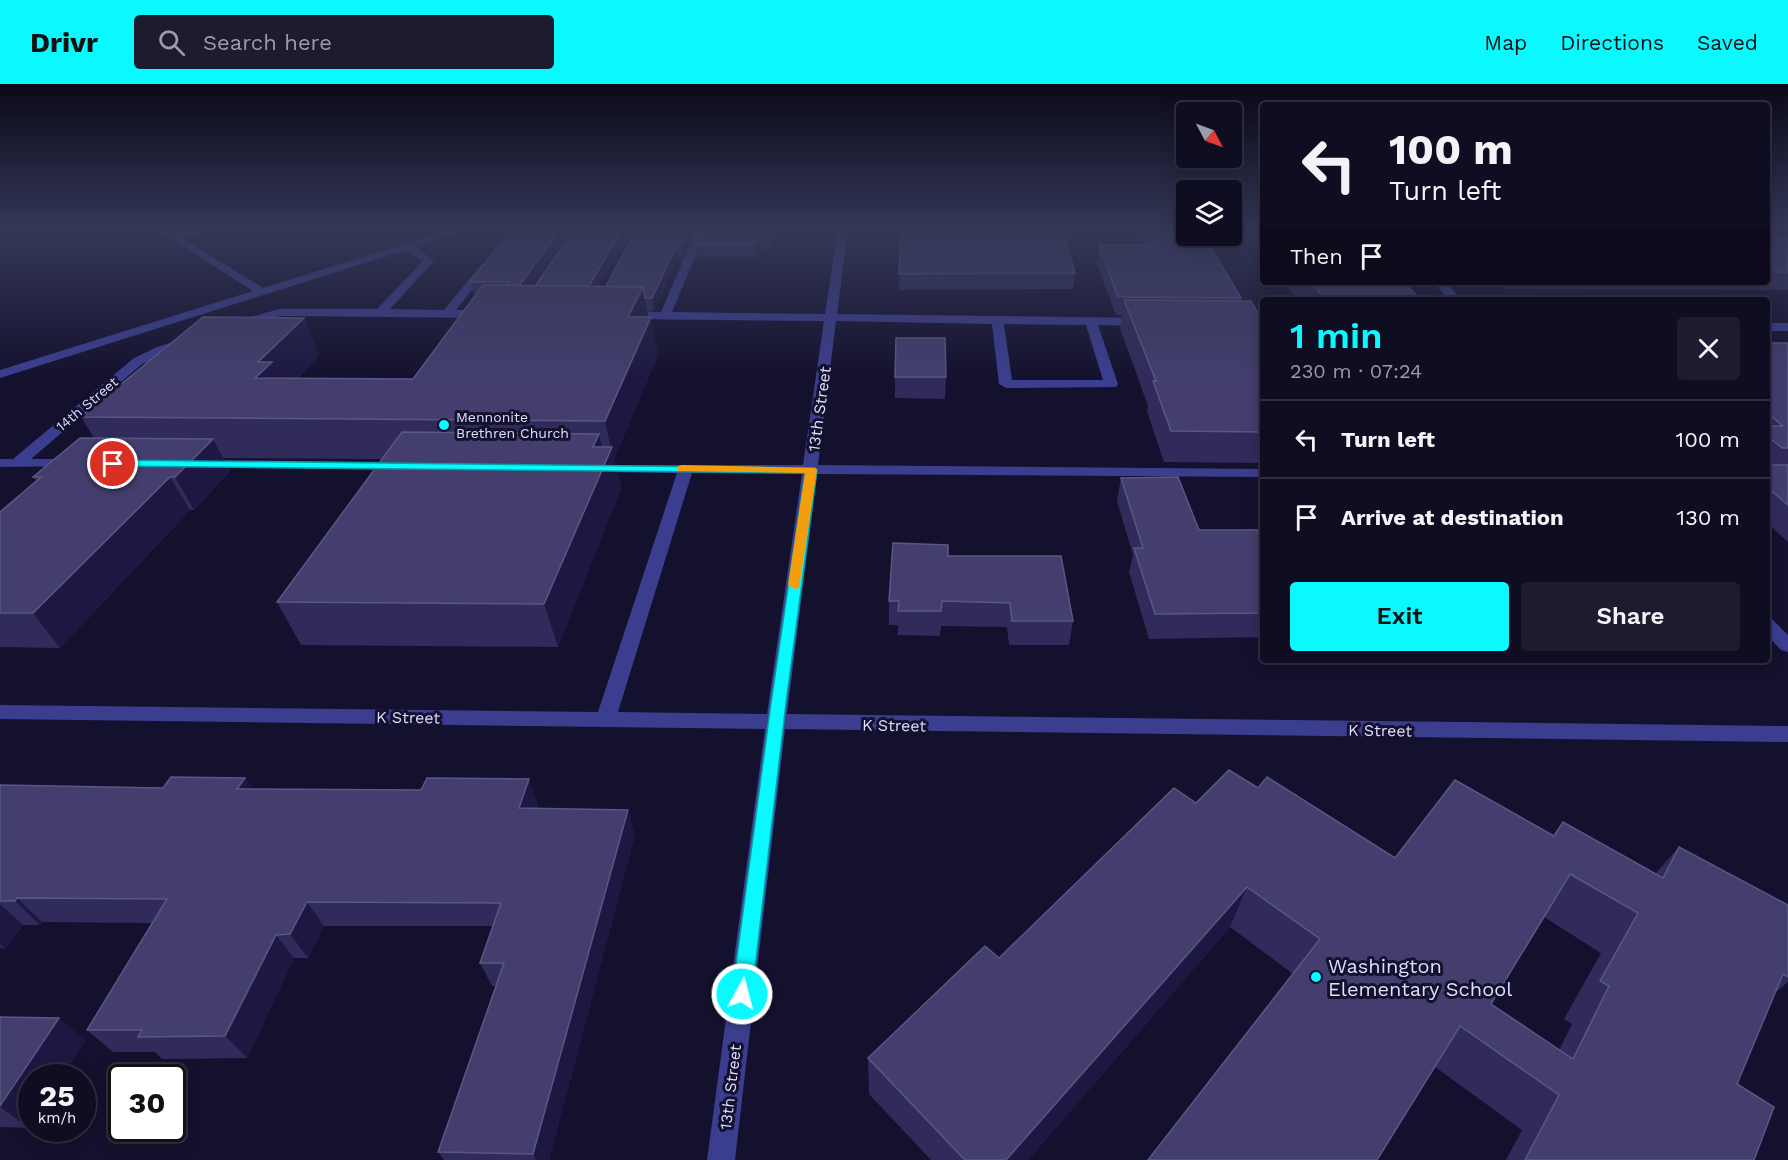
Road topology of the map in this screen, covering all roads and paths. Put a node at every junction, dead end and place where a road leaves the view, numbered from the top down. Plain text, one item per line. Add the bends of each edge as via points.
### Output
1 (240, 278) edge
2 (307, 278) edge
3 (413, 278) edge
4 (476, 278) edge
5 (681, 278) edge
6 (836, 278) edge
7 (1442, 285) edge
8 (262, 292) junction
9 (1453, 297) edge
10 (380, 313) junction
11 (447, 314) junction
12 (499, 314) edge
13 (612, 315) edge
14 (665, 316) junction
15 (831, 318) junction
16 (997, 320) junction
17 (1091, 321) junction
18 (1160, 322) edge
19 (1770, 327) edge
20 (1788, 327) edge
21 (224, 330) edge
22 (203, 336) edge
23 (0, 374) edge
24 (0, 463) edge
25 (17, 463) junction
26 (89, 463) edge
27 (184, 464) edge
28 (411, 466) edge
29 (578, 468) edge
30 (686, 469) junction
31 (811, 470) junction
32 (1260, 473) edge
33 (1770, 627) edge
34 (1788, 646) edge
35 (0, 712) edge
36 (606, 719) junction
37 (776, 723) junction
38 (1788, 734) edge
39 (721, 1160) edge

1 - 8 street
2 - 8 street
3 - 10 street
4 - 11 street
5 - 14 street
6 - 15 street, 13th Street
7 - 9 street
8 - 23 street
10 - 11 street
10 - 21 street via 279,313
11 - 12 street
13 - 14 street
14 - 15 street
15 - 16 street
15 - 31 street, 13th Street
16 - 17 street
16 - 17 street via 1006,384 1111,384
17 - 18 street
19 - 20 street
22 - 25 street, 14th Street via 138,361
24 - 25 street
25 - 26 street
27 - 28 street
29 - 30 street
30 - 31 street
30 - 36 street
31 - 32 street
31 - 37 street, 13th Street
33 - 34 street
35 - 36 street, K Street
36 - 37 street, K Street
37 - 38 street, K Street
37 - 39 street, 13th Street

